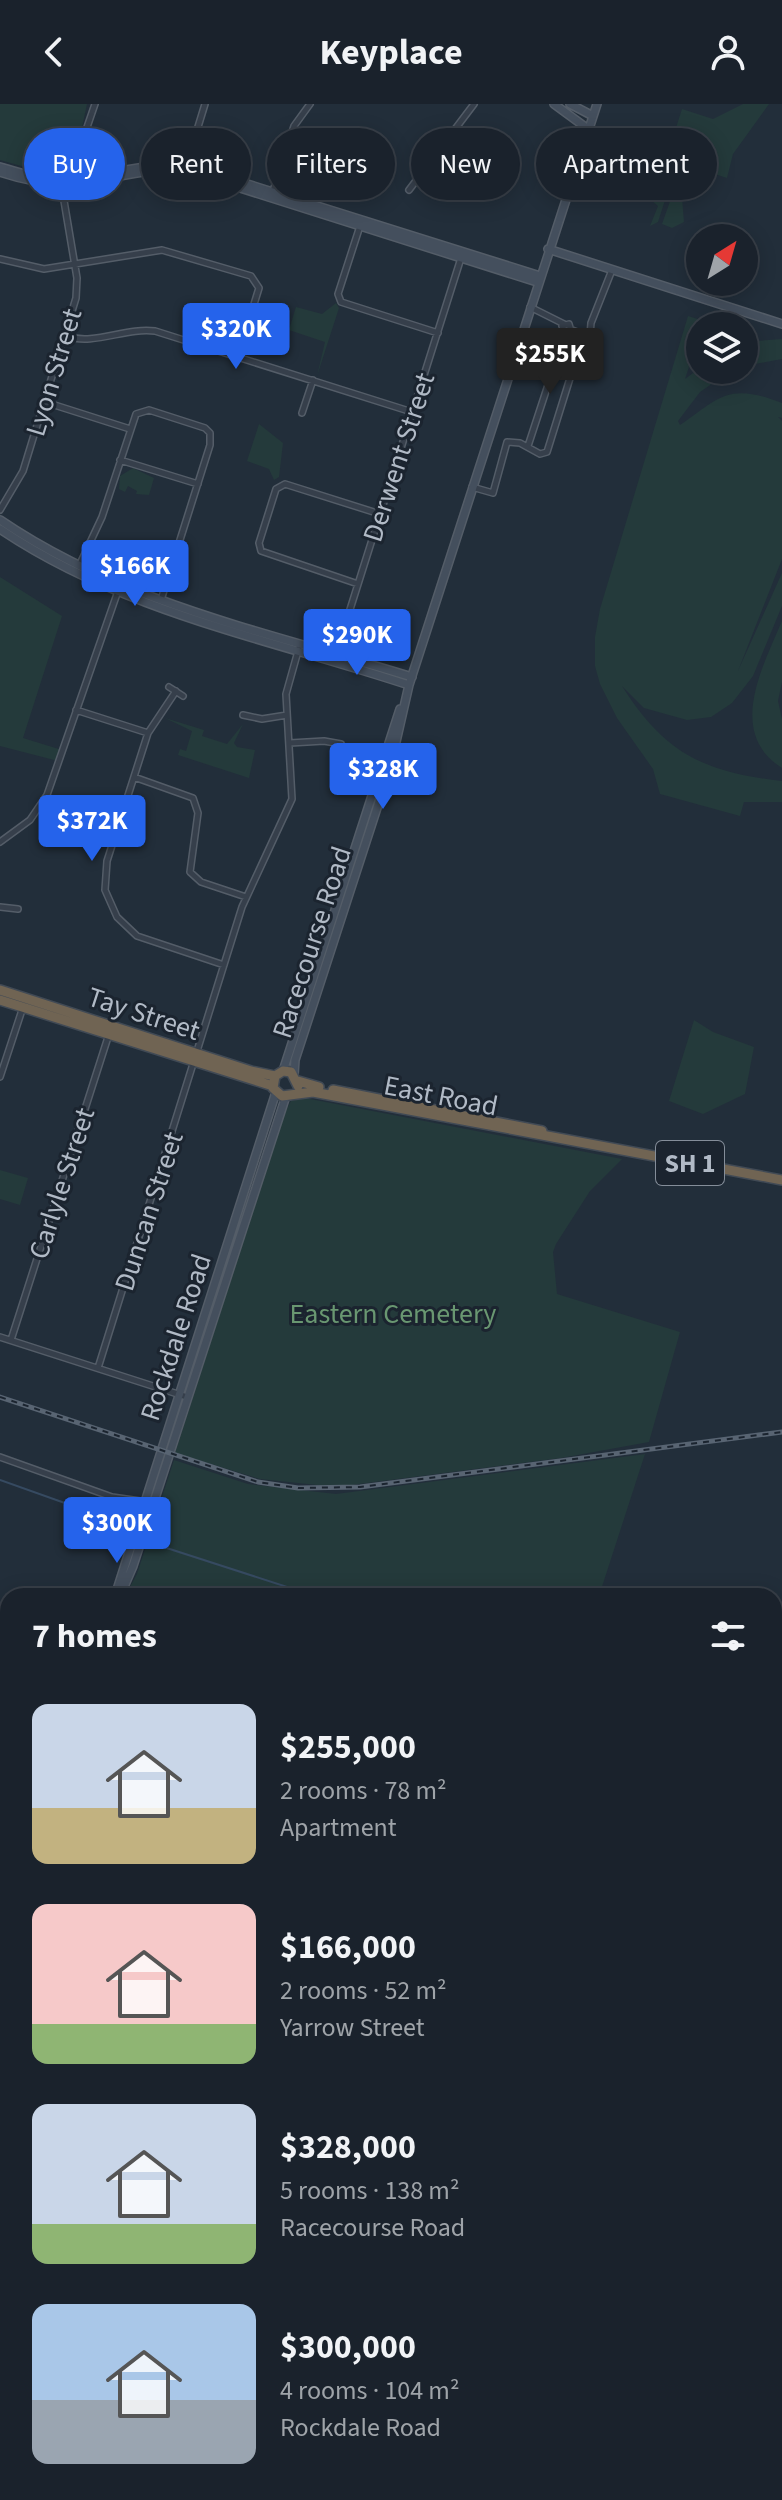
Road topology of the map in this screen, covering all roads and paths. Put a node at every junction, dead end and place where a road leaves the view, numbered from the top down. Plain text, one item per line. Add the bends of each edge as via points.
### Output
1 (95, 104) edge
2 (205, 104) edge
3 (310, 104) edge
4 (474, 104) edge
5 (554, 104) edge
6 (570, 104) edge
7 (597, 104) edge
8 (593, 116) junction
9 (87, 128) edge
10 (198, 128) edge
11 (293, 128) edge
12 (587, 128) edge
13 (588, 128) edge
14 (0, 170) edge
15 (24, 174) edge
16 (409, 190) dead end
17 (64, 200) edge
18 (288, 200) edge
19 (564, 200) edge
20 (361, 223) junction
21 (548, 249) junction
22 (462, 256) junction
23 (0, 259) edge
24 (75, 264) junction
25 (612, 270) junction
26 (538, 279) junction
27 (529, 307) junction
28 (564, 324) junction
29 (782, 324) edge
30 (572, 330) junction
31 (438, 333) junction
32 (565, 333) junction
33 (66, 336) junction
34 (590, 337) junction
35 (238, 356) junction
36 (313, 380) junction
37 (45, 402) junction
38 (412, 412) junction
39 (302, 413) dead end
40 (130, 429) junction
41 (528, 446) junction
42 (120, 460) junction
43 (198, 484) junction
44 (472, 487) junction
45 (0, 510) edge
46 (380, 514) junction
47 (0, 520) edge
48 (0, 529) edge
49 (77, 570) junction
50 (358, 584) junction
51 (119, 590) junction
52 (159, 605) junction
53 (299, 647) junction
54 (334, 658) junction
55 (411, 681) junction
56 (169, 687) dead end
57 (176, 691) junction
58 (183, 696) dead end
59 (76, 710) junction
60 (243, 715) dead end
61 (287, 715) junction
62 (148, 733) junction
63 (290, 743) junction
64 (341, 744) dead end
65 (134, 777) junction
66 (373, 805) junction
67 (0, 842) edge
68 (246, 897) junction
69 (0, 907) edge
70 (18, 909) dead end
71 (224, 965) junction
72 (0, 990) edge
73 (0, 1000) edge
74 (24, 1003) junction
75 (110, 1030) junction
76 (196, 1058) junction
77 (0, 1077) edge
78 (296, 1078) junction
79 (281, 1086) junction
80 (580, 1142) junction
81 (782, 1180) edge
82 (0, 1337) edge
83 (11, 1340) junction
84 (98, 1368) junction
85 (183, 1396) junction
86 (0, 1457) edge
87 (149, 1503) junction
88 (120, 1588) edge

1 - 9 street
2 - 10 street
3 - 11 street
4 - 16 street
5 - 12 street
6 - 8 street
7 - 8 street, Racecourse Road
8 - 13 street, Racecourse Road
14 - 15 street
17 - 24 street, Lyon Street
18 - 20 street
19 - 21 street, Racecourse Road
20 - 22 street
20 - 31 street via 338,294 341,302
21 - 25 street
21 - 26 street, Racecourse Road
22 - 26 street
22 - 31 street, Derwent Street
23 - 24 street via 44,269
24 - 33 street, Lyon Street via 76,298
24 - 35 street via 162,250 255,278 258,293
25 - 29 street
25 - 34 street
26 - 27 street, Racecourse Road
27 - 28 street
27 - 44 street, Racecourse Road
28 - 30 street
28 - 32 street
30 - 32 street
30 - 34 street
31 - 38 street, Derwent Street
32 - 41 street
33 - 35 street via 81,340 150,330
33 - 37 street, Lyon Street
34 - 41 street via 588,359 571,375 548,451 540,454
35 - 36 street
36 - 38 street
36 - 39 street
37 - 40 street
37 - 45 street, Lyon Street via 21,476
38 - 46 street, Derwent Street
40 - 42 street
40 - 43 street via 136,414 145,409 205,428 211,440
41 - 44 street via 505,444 493,493
42 - 43 street
42 - 49 street via 100,523
43 - 52 street
44 - 55 street, Racecourse Road
46 - 50 street, Derwent Street
46 - 50 street via 285,484 275,492 261,551
47 - 49 street
48 - 49 street
49 - 51 street
50 - 54 street, Derwent Street
51 - 52 street
51 - 59 street
52 - 53 street
53 - 54 street
53 - 61 street, Duncan Street via 286,694
54 - 55 street
55 - 66 street, Racecourse Road
56 - 57 street
57 - 58 street
57 - 62 street
59 - 62 street
59 - 67 street via 44,802
60 - 61 street
61 - 63 street, Duncan Street
62 - 65 street
63 - 64 street
63 - 68 street, Duncan Street via 292,799
65 - 68 street via 193,798 198,813 189,865 192,876
65 - 71 street via 106,866 110,906 137,936
66 - 78 street, Racecourse Road via 295,1060
66 - 79 street, Racecourse Road
68 - 71 street, Duncan Street
69 - 70 street
71 - 76 street, Duncan Street
72 - 74 highway, Tay Street / SH 1
73 - 74 highway, Tay Street / SH 1
74 - 75 highway, Tay Street / SH 1
74 - 77 street
75 - 76 highway, Tay Street / SH 1
75 - 83 street, Carlyle Street
76 - 79 highway, Tay Street / SH 1
76 - 84 street, Duncan Street
78 - 79 highway
78 - 79 highway, SH 1
78 - 80 highway, East Road / SH 1
79 - 80 highway, East Road / SH 1
79 - 85 street, Rockdale Road
80 - 81 highway, East Road / SH 1
82 - 83 street
83 - 84 street
84 - 85 street
85 - 87 street, Rockdale Road
86 - 87 street via 112,1497
87 - 88 street, Rockdale Road

